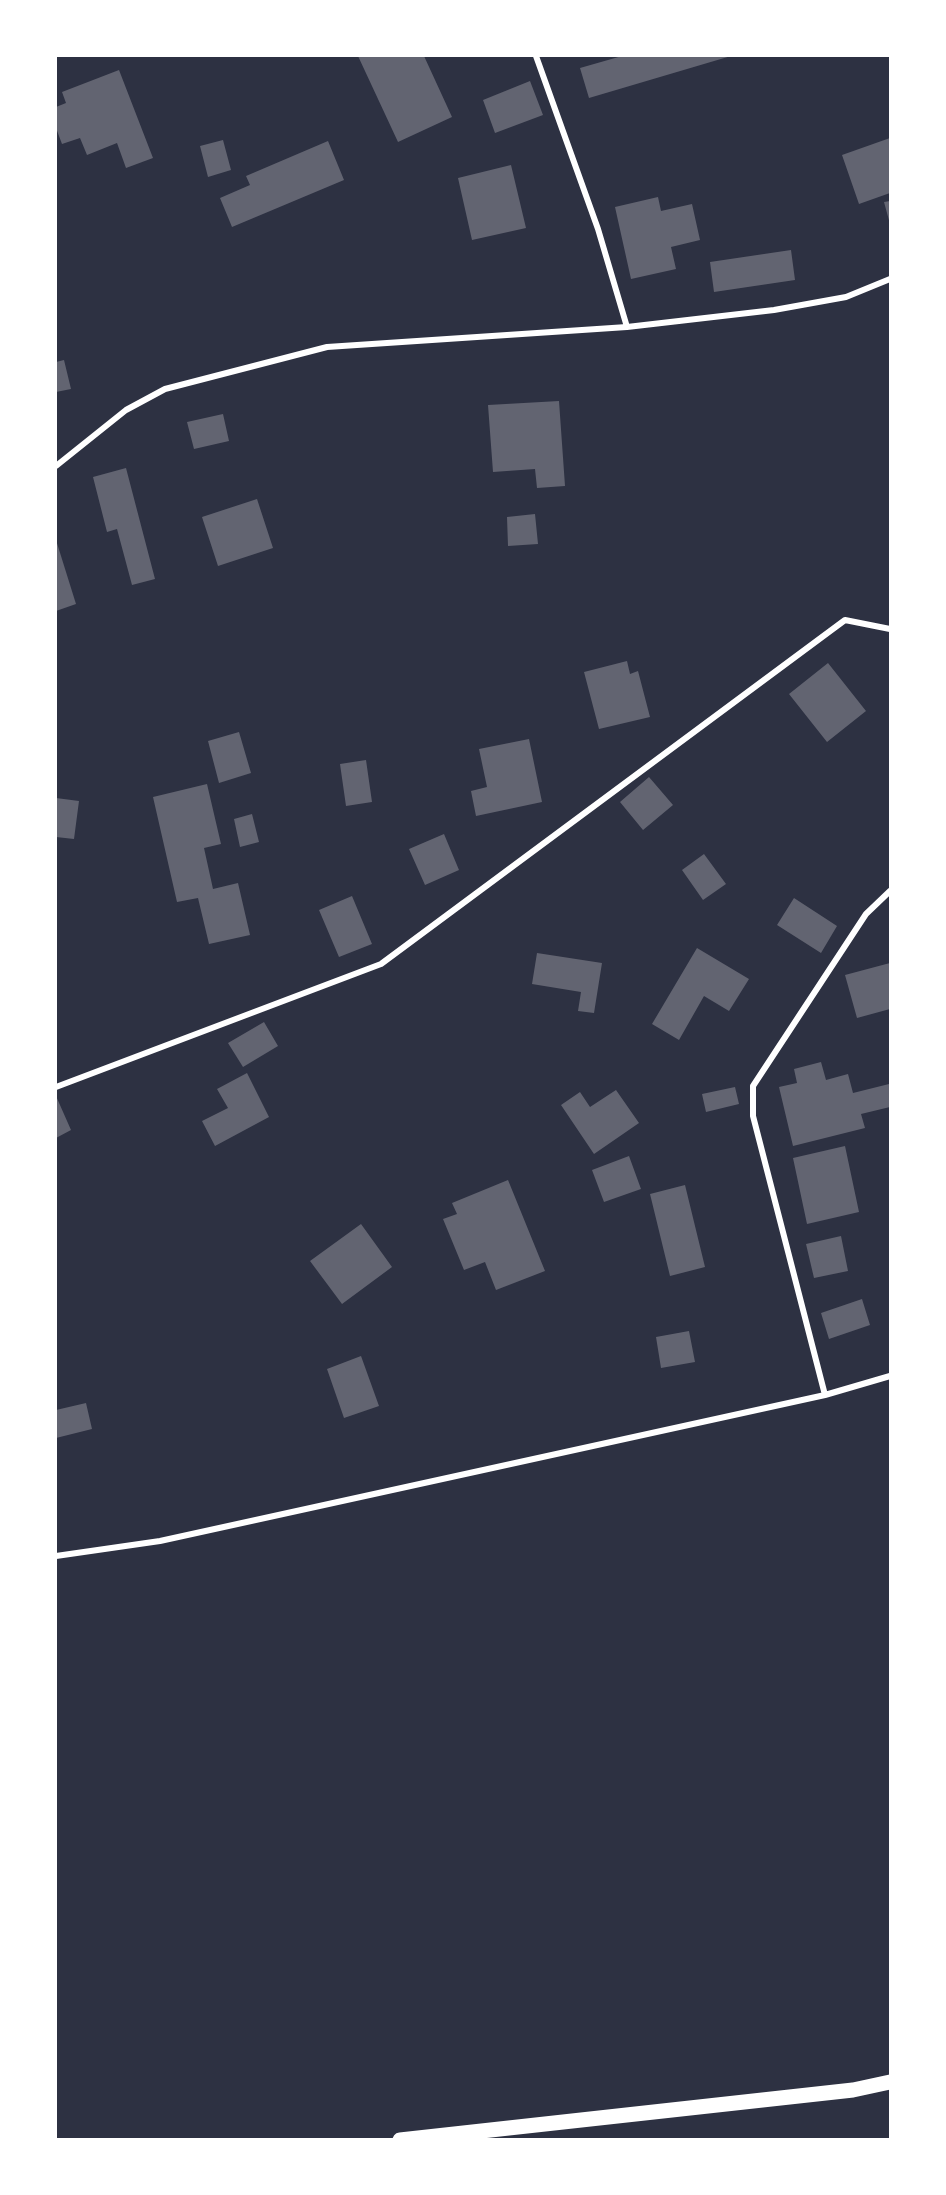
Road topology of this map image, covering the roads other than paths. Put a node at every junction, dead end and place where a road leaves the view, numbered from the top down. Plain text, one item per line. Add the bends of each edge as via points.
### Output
1 (536, 56) edge
2 (891, 279) edge
3 (627, 327) junction
4 (56, 466) edge
5 (891, 629) edge
6 (891, 891) edge
7 (56, 1088) edge
8 (891, 1376) edge
9 (825, 1395) junction
10 (56, 1556) edge
11 (891, 2082) edge
12 (400, 2139) edge

1 - 3 street via 598,229
2 - 3 street via 846,297 774,310
3 - 4 street via 327,346 165,389 126,410
5 - 7 street via 845,620 381,964
6 - 9 street via 866,914 753,1086 753,1116
8 - 9 street
9 - 10 street via 160,1540
11 - 12 main road via 853,2090

